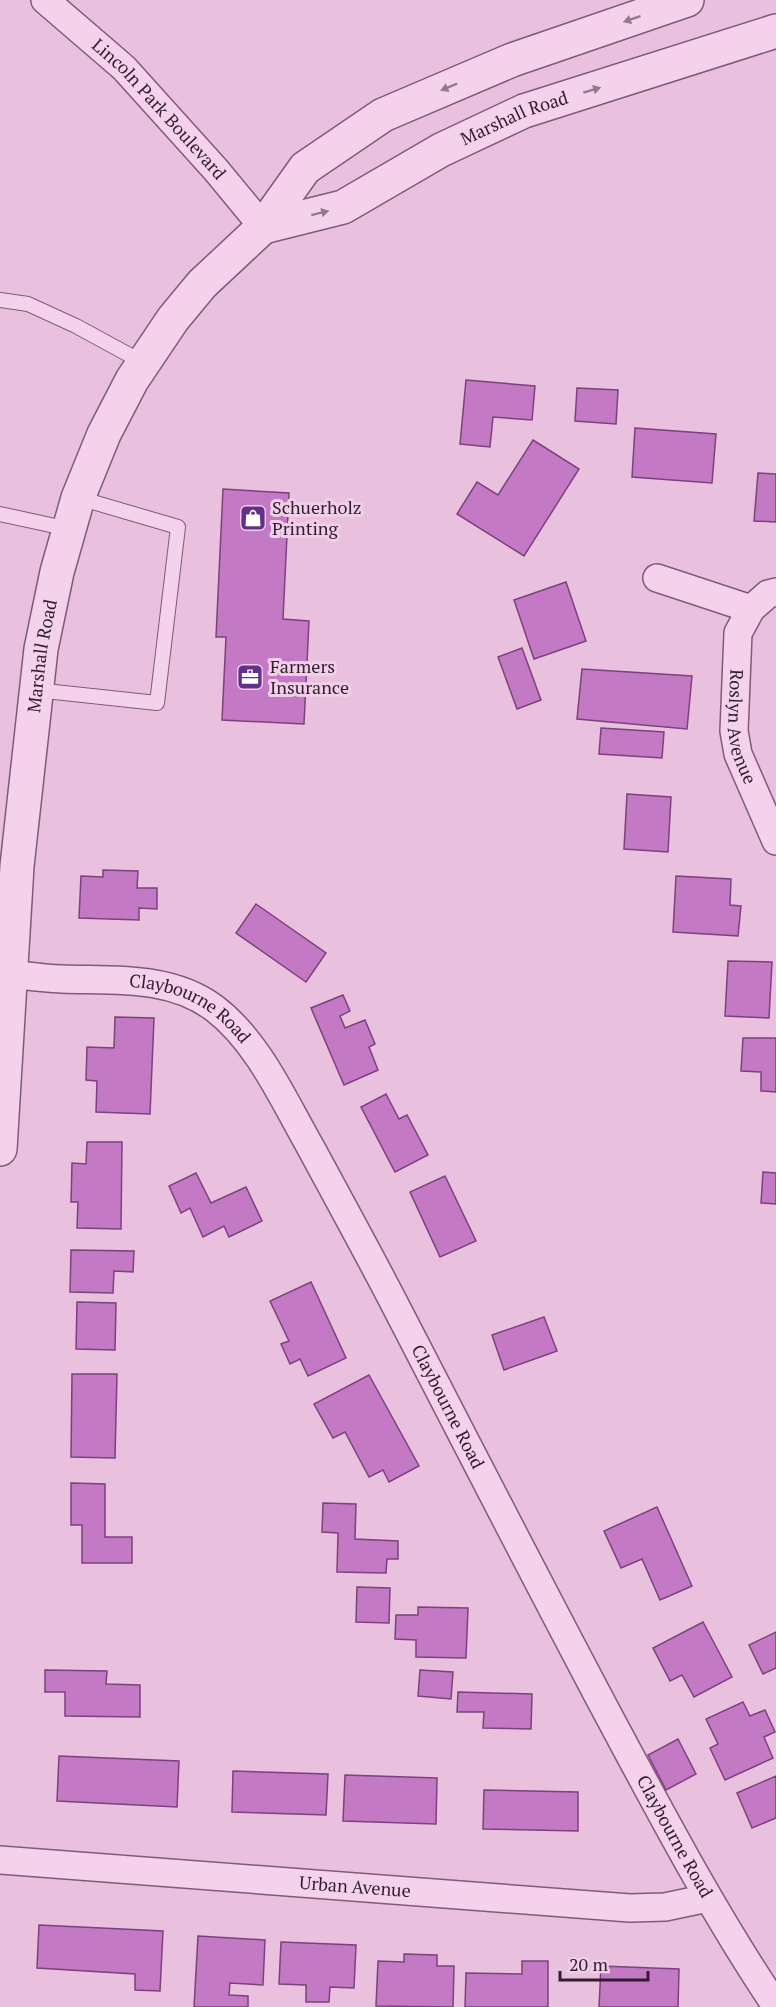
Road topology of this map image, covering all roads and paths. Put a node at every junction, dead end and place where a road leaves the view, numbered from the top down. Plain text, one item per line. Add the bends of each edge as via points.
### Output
1 (45, 0) edge
2 (687, 0) edge
3 (776, 31) edge
4 (264, 227) junction
5 (0, 300) edge
6 (144, 363) junction
7 (78, 498) junction
8 (0, 514) edge
9 (69, 529) junction
10 (657, 578) dead end
11 (776, 592) edge
12 (751, 609) junction
13 (36, 690) junction
14 (776, 841) edge
15 (6, 973) edge
16 (0, 1149) edge
17 (0, 1860) edge
18 (708, 1898) junction
19 (776, 2006) edge

1 - 4 street, Lincoln Park Boulevard via 124,68
2 -> 4 street, Marshall Road via 513,60 383,115 305,168
4 -> 3 street, Marshall Road via 343,207 441,150 524,111
4 - 6 street, Marshall Road via 202,284
5 - 6 lane via 28,304
6 - 7 street, Marshall Road via 104,434
7 - 9 street, Marshall Road
7 - 13 lane via 178,527 157,703
8 - 9 lane
9 - 13 street, Marshall Road via 41,649
10 - 12 street
11 - 12 street
12 - 14 street, Roslyn Avenue via 738,633 734,731 738,754
13 - 15 street, Marshall Road
15 - 16 street, Marshall Road
15 - 18 street, Claybourne Road via 148,982 180,989 211,1005 236,1026 272,1078 368,1252 566,1635
17 - 18 street, Urban Avenue via 630,1908 665,1908
18 - 19 street, Claybourne Road

